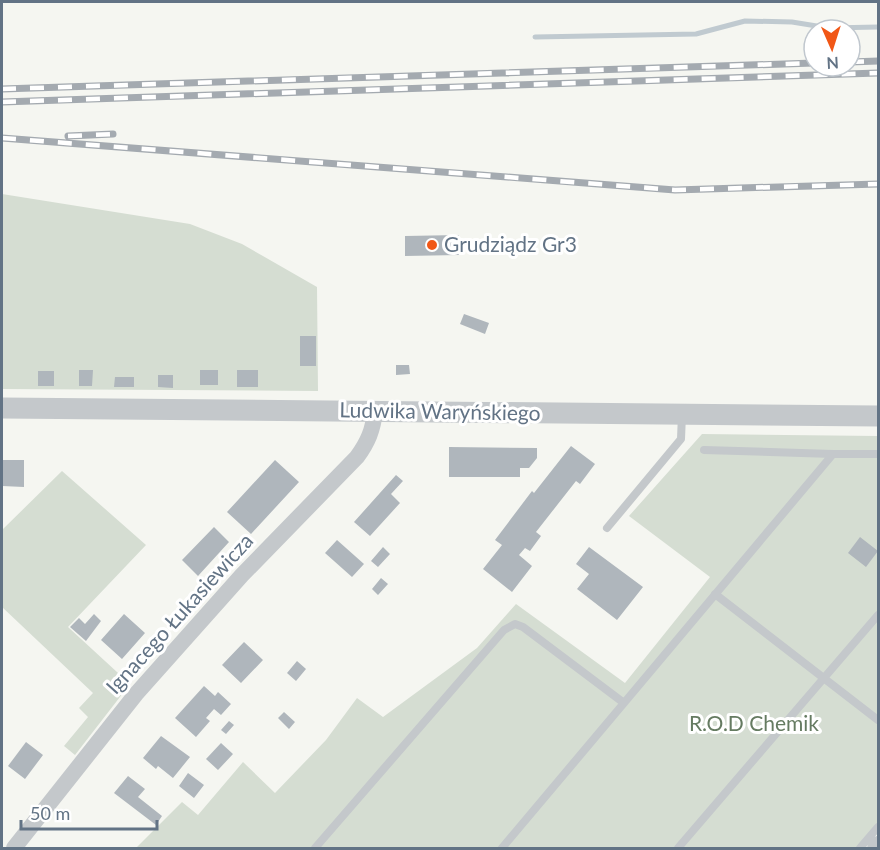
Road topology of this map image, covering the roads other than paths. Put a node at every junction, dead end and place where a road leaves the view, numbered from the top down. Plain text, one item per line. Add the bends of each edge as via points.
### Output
1 (2, 408) edge
2 (375, 411) junction
3 (682, 414) junction
4 (879, 416) edge
5 (704, 450) dead end
6 (879, 453) edge
7 (834, 454) junction
8 (607, 528) dead end
9 (715, 594) junction
10 (879, 615) edge
11 (824, 678) junction
12 (624, 703) junction
13 (879, 720) edge
14 (879, 827) edge
15 (879, 844) edge
16 (14, 849) edge
17 (315, 849) edge
18 (502, 849) edge
19 (678, 849) edge
20 (860, 849) edge
21 (875, 849) edge

1 - 2 street, Ludwika Waryńskiego
2 - 3 street, Ludwika Waryńskiego
2 - 16 street, Ignacego Łukasiewicza via 369,441 357,458 242,575 136,694
3 - 4 street, Ludwika Waryńskiego
3 - 8 lane via 681,439
5 - 7 lane
6 - 7 lane
7 - 9 lane
9 - 11 lane
9 - 12 lane
10 - 11 lane
11 - 13 lane
11 - 19 lane
12 - 17 lane via 515,624 504,630
12 - 18 lane
14 - 20 lane
15 - 21 street

